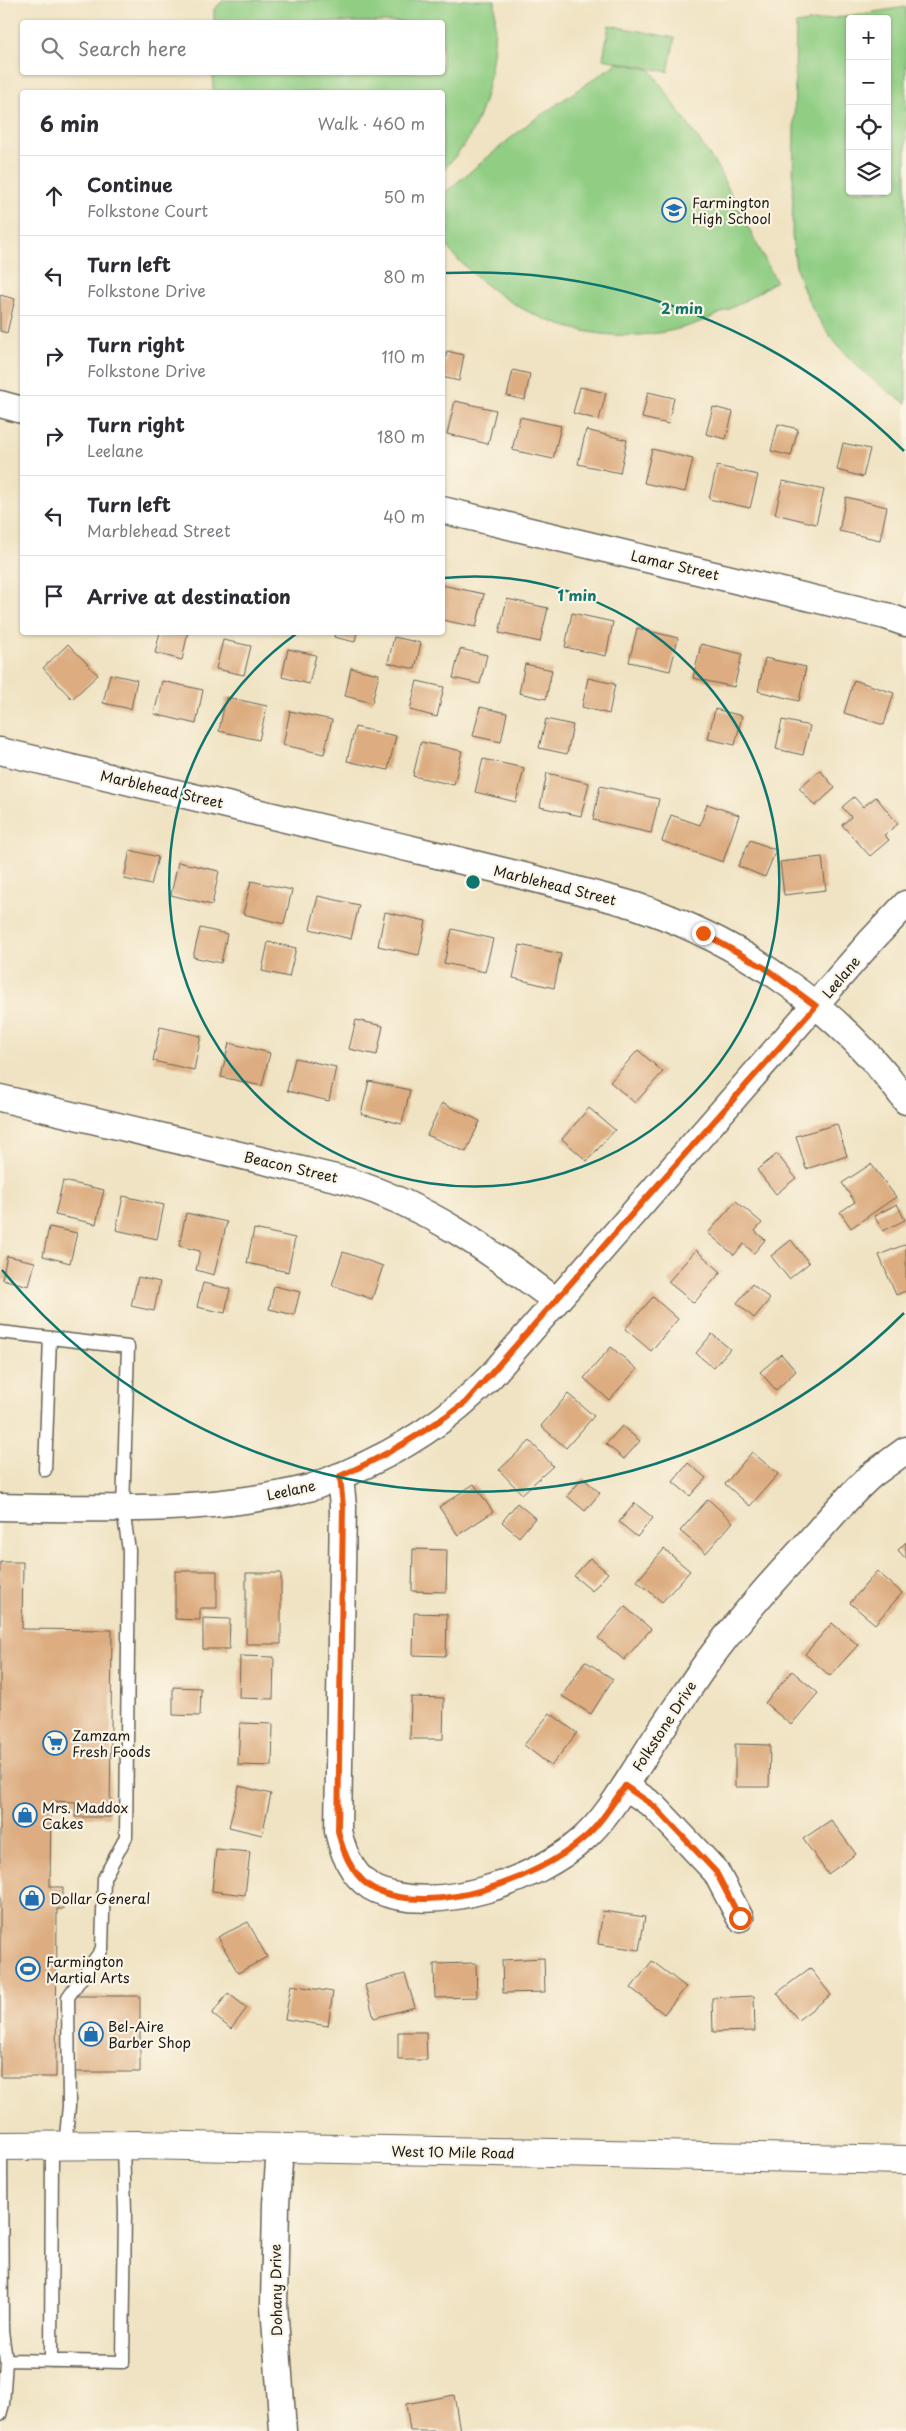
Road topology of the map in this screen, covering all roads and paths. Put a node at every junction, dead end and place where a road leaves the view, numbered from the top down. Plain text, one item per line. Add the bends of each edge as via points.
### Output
1 (0, 404) edge
2 (20, 409) edge
3 (445, 511) edge
4 (906, 623) edge
5 (0, 750) edge
6 (906, 904) edge
7 (816, 1006) junction
8 (0, 1098) edge
9 (906, 1101) edge
10 (556, 1300) junction
11 (0, 1332) edge
12 (50, 1338) junction
13 (906, 1450) edge
14 (46, 1470) dead end
15 (340, 1476) junction
16 (0, 1506) edge
17 (123, 1510) junction
18 (625, 1786) junction
19 (740, 1918) dead end
20 (0, 2146) edge
21 (58, 2146) junction
22 (123, 2146) junction
23 (280, 2148) junction
24 (906, 2160) edge
25 (1, 2331) edge
26 (6, 2360) junction
27 (51, 2361) junction
28 (0, 2415) edge
29 (283, 2431) edge

1 - 2 street
3 - 4 street, Lamar Street
5 - 7 street, Marblehead Street via 540,880 643,908 740,952
6 - 7 street, Leelane
7 - 9 street, Marblehead Street via 852,1038
7 - 10 street, Leelane
8 - 10 street, Beacon Street via 387,1193 444,1222
10 - 15 street, Leelane via 465,1403 377,1460
11 - 12 lane
12 - 14 lane
12 - 17 lane via 128,1348
13 - 18 street, Folkstone Drive via 873,1475 765,1590 709,1658
15 - 17 street, Leelane via 311,1488 201,1506
15 - 18 street, Folkstone Drive via 343,1507 338,1831 343,1852 360,1877 376,1889 401,1897 434,1898 492,1887 543,1866 584,1839
16 - 17 street, Leelane
17 - 21 lane via 128,1550 126,1837 104,1878 102,1949 68,1997 69,2106
18 - 19 street via 654,1806 716,1872
20 - 21 street, West 10 Mile Road
20 - 25 lane
21 - 22 street, West 10 Mile Road
21 - 27 lane
22 - 23 street, West 10 Mile Road
22 - 27 lane via 123,2362
23 - 24 street, West 10 Mile Road
23 - 29 street, Dohany Drive via 274,2305
25 - 26 lane
26 - 27 lane
26 - 28 lane via 4,2404

